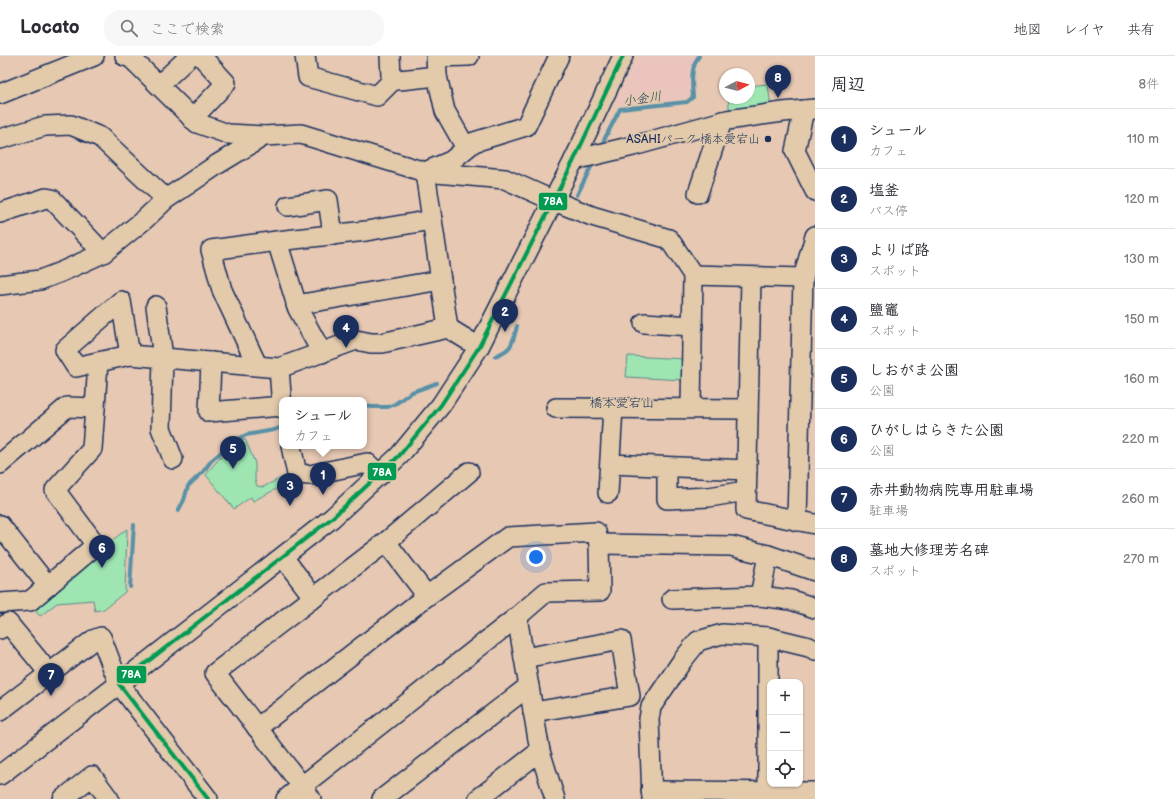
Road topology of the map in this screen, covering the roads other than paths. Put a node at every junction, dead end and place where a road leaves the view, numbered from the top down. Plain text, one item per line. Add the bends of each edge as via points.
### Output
1 (94, 56) edge
2 (125, 56) edge
3 (190, 56) edge
4 (201, 56) edge
5 (306, 56) edge
6 (390, 56) edge
7 (436, 56) edge
8 (469, 56) edge
9 (559, 56) edge
10 (622, 56) edge
11 (437, 76) junction
12 (395, 78) junction
13 (159, 86) junction
14 (0, 94) edge
15 (809, 110) edge
16 (192, 119) junction
17 (722, 121) junction
18 (264, 136) junction
19 (0, 139) edge
20 (466, 148) junction
21 (588, 156) junction
22 (426, 172) junction
23 (815, 191) edge
24 (698, 193) dead end
25 (166, 199) junction
26 (554, 201) junction
27 (288, 206) dead end
28 (0, 213) edge
29 (432, 220) junction
30 (332, 235) junction
31 (815, 236) edge
32 (277, 241) junction
33 (103, 253) junction
34 (693, 275) junction
35 (751, 277) junction
36 (803, 278) junction
37 (441, 280) junction
38 (0, 285) edge
39 (296, 305) junction
40 (156, 306) dead end
41 (644, 323) dead end
42 (693, 326) junction
43 (448, 328) junction
44 (809, 330) edge
45 (479, 347) junction
46 (322, 353) junction
47 (130, 356) junction
48 (163, 358) junction
49 (98, 362) junction
50 (211, 362) junction
51 (257, 365) junction
52 (278, 368) junction
53 (281, 397) edge
54 (279, 407) edge
55 (95, 408) junction
56 (556, 408) dead end
57 (613, 408) junction
58 (691, 408) junction
59 (748, 409) junction
60 (292, 449) edge
61 (173, 459) dead end
62 (0, 464) edge
63 (610, 464) junction
64 (667, 467) junction
65 (747, 470) junction
66 (469, 472) dead end
67 (380, 475) junction
68 (746, 491) junction
69 (608, 492) dead end
70 (806, 523) edge
71 (0, 525) edge
72 (386, 542) junction
73 (599, 544) junction
74 (768, 555) junction
75 (283, 557) junction
76 (815, 571) edge
77 (48, 586) junction
78 (427, 596) junction
79 (760, 596) junction
80 (314, 598) junction
81 (672, 599) dead end
82 (0, 603) edge
83 (815, 608) edge
84 (517, 617) junction
85 (0, 629) edge
86 (768, 637) junction
87 (815, 650) edge
88 (524, 658) junction
89 (49, 673) junction
90 (120, 684) junction
91 (529, 686) junction
92 (0, 711) edge
93 (533, 712) junction
94 (257, 728) junction
95 (540, 751) junction
96 (0, 776) edge
97 (815, 792) edge
98 (306, 793) edge
99 (652, 795) edge
100 (768, 795) edge
101 (63, 799) edge
102 (109, 799) edge
103 (208, 799) edge
104 (286, 799) edge
105 (382, 799) edge
106 (478, 799) edge
107 (555, 799) edge

1 - 14 street
2 - 13 street via 131,58
3 - 13 street
4 - 16 street via 226,83
5 - 12 street via 308,77 377,96
6 - 12 street via 391,76
7 - 8 street
7 - 11 street
9 - 20 street via 526,126 474,142
10 - 21 street
11 - 12 street via 400,80
11 - 20 street via 445,111
13 - 16 street
15 - 17 street
15 - 23 street via 795,151
16 - 18 street via 228,134
17 - 21 street
17 - 24 street
18 - 22 street via 301,134
18 - 25 street
19 - 25 street via 45,126 71,125 100,137
20 - 22 street via 451,161
21 - 26 street
22 - 26 street via 505,179
22 - 29 street
25 - 33 street
26 - 34 street via 592,216 669,239
26 - 45 street
27 - 30 street via 328,200
28 - 33 street via 52,198
29 - 30 street
29 - 37 street
30 - 32 street
31 - 36 street
32 - 39 street
32 - 51 street via 211,250 222,290
33 - 38 street via 40,280
34 - 35 street
34 - 42 street
35 - 36 street
35 - 59 street
36 - 44 street
37 - 39 street
37 - 43 street
39 - 46 street
40 - 48 street
41 - 42 street
42 - 58 street
43 - 45 street
43 - 46 street via 382,343 356,340
44 - 70 street
45 - 67 street via 441,404 399,456
46 - 52 street
47 - 48 street
47 - 49 street
47 - 49 street via 121,301 65,350 76,367
48 - 50 street
48 - 61 street via 161,428
49 - 55 street
50 - 51 street
50 - 54 street via 209,412
51 - 52 street
52 - 53 street
55 - 62 street via 67,407
55 - 77 street via 92,449 55,490 96,545
56 - 57 street
57 - 58 street
57 - 63 street
58 - 59 street
59 - 65 street
60 - 67 street via 297,474 310,475 367,463
63 - 64 street
63 - 69 street
64 - 65 street
64 - 68 street via 667,499 709,497
65 - 68 street
66 - 72 street
67 - 75 street
68 - 70 street via 746,510
71 - 77 street
72 - 78 street
72 - 80 street
73 - 74 street via 731,546
73 - 78 street via 596,532 508,537
73 - 84 street via 600,591 546,592
74 - 76 street
74 - 79 street
75 - 80 street
75 - 90 street
77 - 82 street via 30,601
78 - 94 street
79 - 81 street
79 - 83 street via 791,600
80 - 94 street via 215,673
84 - 88 street
84 - 98 street
85 - 89 street via 8,623
86 - 87 street
86 - 99 street via 722,634 698,641 682,661 652,706 649,719
86 - 100 street
88 - 91 street
88 - 93 street via 621,640 630,696
89 - 90 street via 92,640 101,637
89 - 92 street
90 - 96 street
90 - 103 street
91 - 93 street
91 - 105 street
93 - 95 street
94 - 98 street
95 - 106 street
95 - 107 street
97 - 100 street
98 - 104 street
99 - 100 street
101 - 102 street via 92,776

